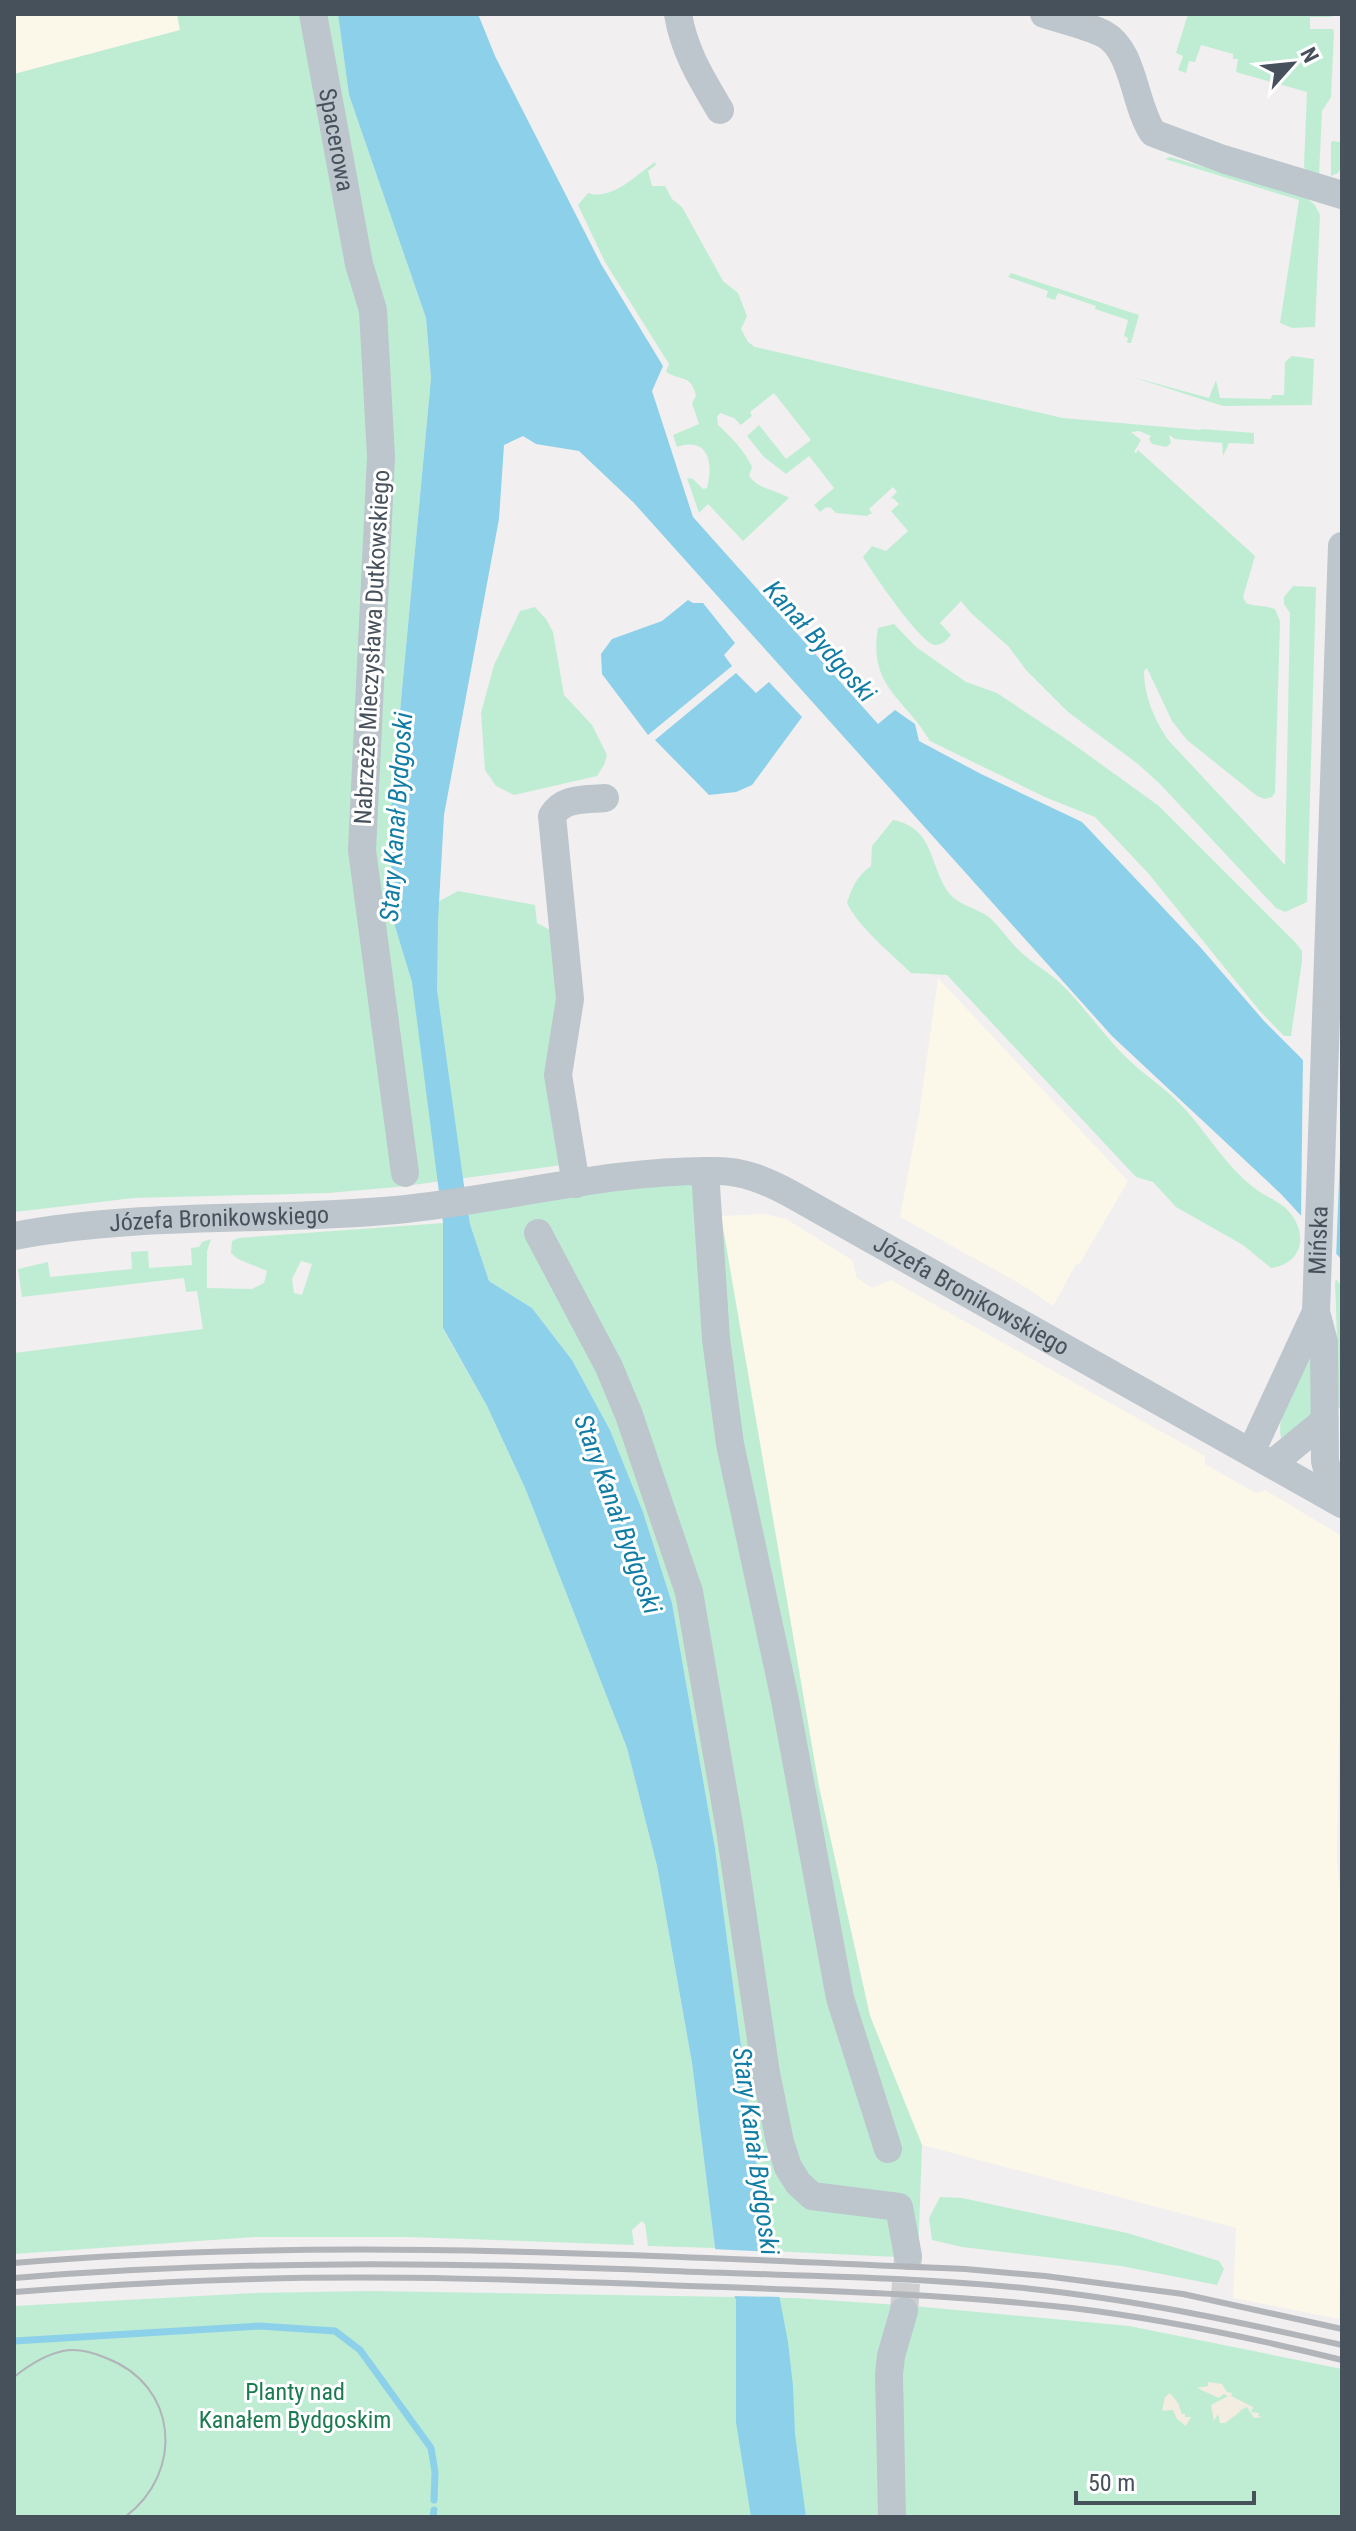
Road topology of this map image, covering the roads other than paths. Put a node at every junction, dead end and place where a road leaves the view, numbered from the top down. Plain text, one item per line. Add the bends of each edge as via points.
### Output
1 (313, 14) edge
2 (678, 14) edge
3 (1044, 14) edge
4 (720, 110) dead end
5 (1342, 195) edge
6 (359, 264) joint
7 (1342, 546) edge
8 (605, 798) dead end
9 (705, 1171) junction
10 (405, 1173) dead end
11 (576, 1184) junction
12 (538, 1233) dead end
13 (14, 1236) edge
14 (1317, 1300) junction
15 (1323, 1422) junction
16 (1262, 1458) junction
17 (1338, 1502) edge
18 (888, 2149) dead end
19 (908, 2256) tunnel mouth
20 (904, 2311) tunnel mouth
21 (892, 2517) edge

1 - 6 street, Spacerowa
2 - 4 street via 691,62
3 - 5 street via 1107,35 1125,56 1141,112 1153,133
6 - 10 street, Nabrzeże Mieczysława Dutkowskiego via 373,310 381,457 362,850
7 - 14 street, Mińska
8 - 11 street via 568,801 552,816 570,999 558,1075
9 - 11 street, Józefa Bronikowskiego
9 - 16 street, Józefa Bronikowskiego via 764,1180
9 - 18 street via 716,1339 730,1444 785,1700 840,1998
11 - 13 street, Józefa Bronikowskiego via 423,1207 135,1222
12 - 19 street via 609,1367 689,1592 766,2073 788,2167 812,2196 899,2207
14 - 15 street, Mińska via 1324,1342
14 - 16 street, Mińska
15 - 16 street
15 - 17 street, Mińska via 1325,1461
16 - 17 street, Józefa Bronikowskiego
20 - 21 street via 889,2374

